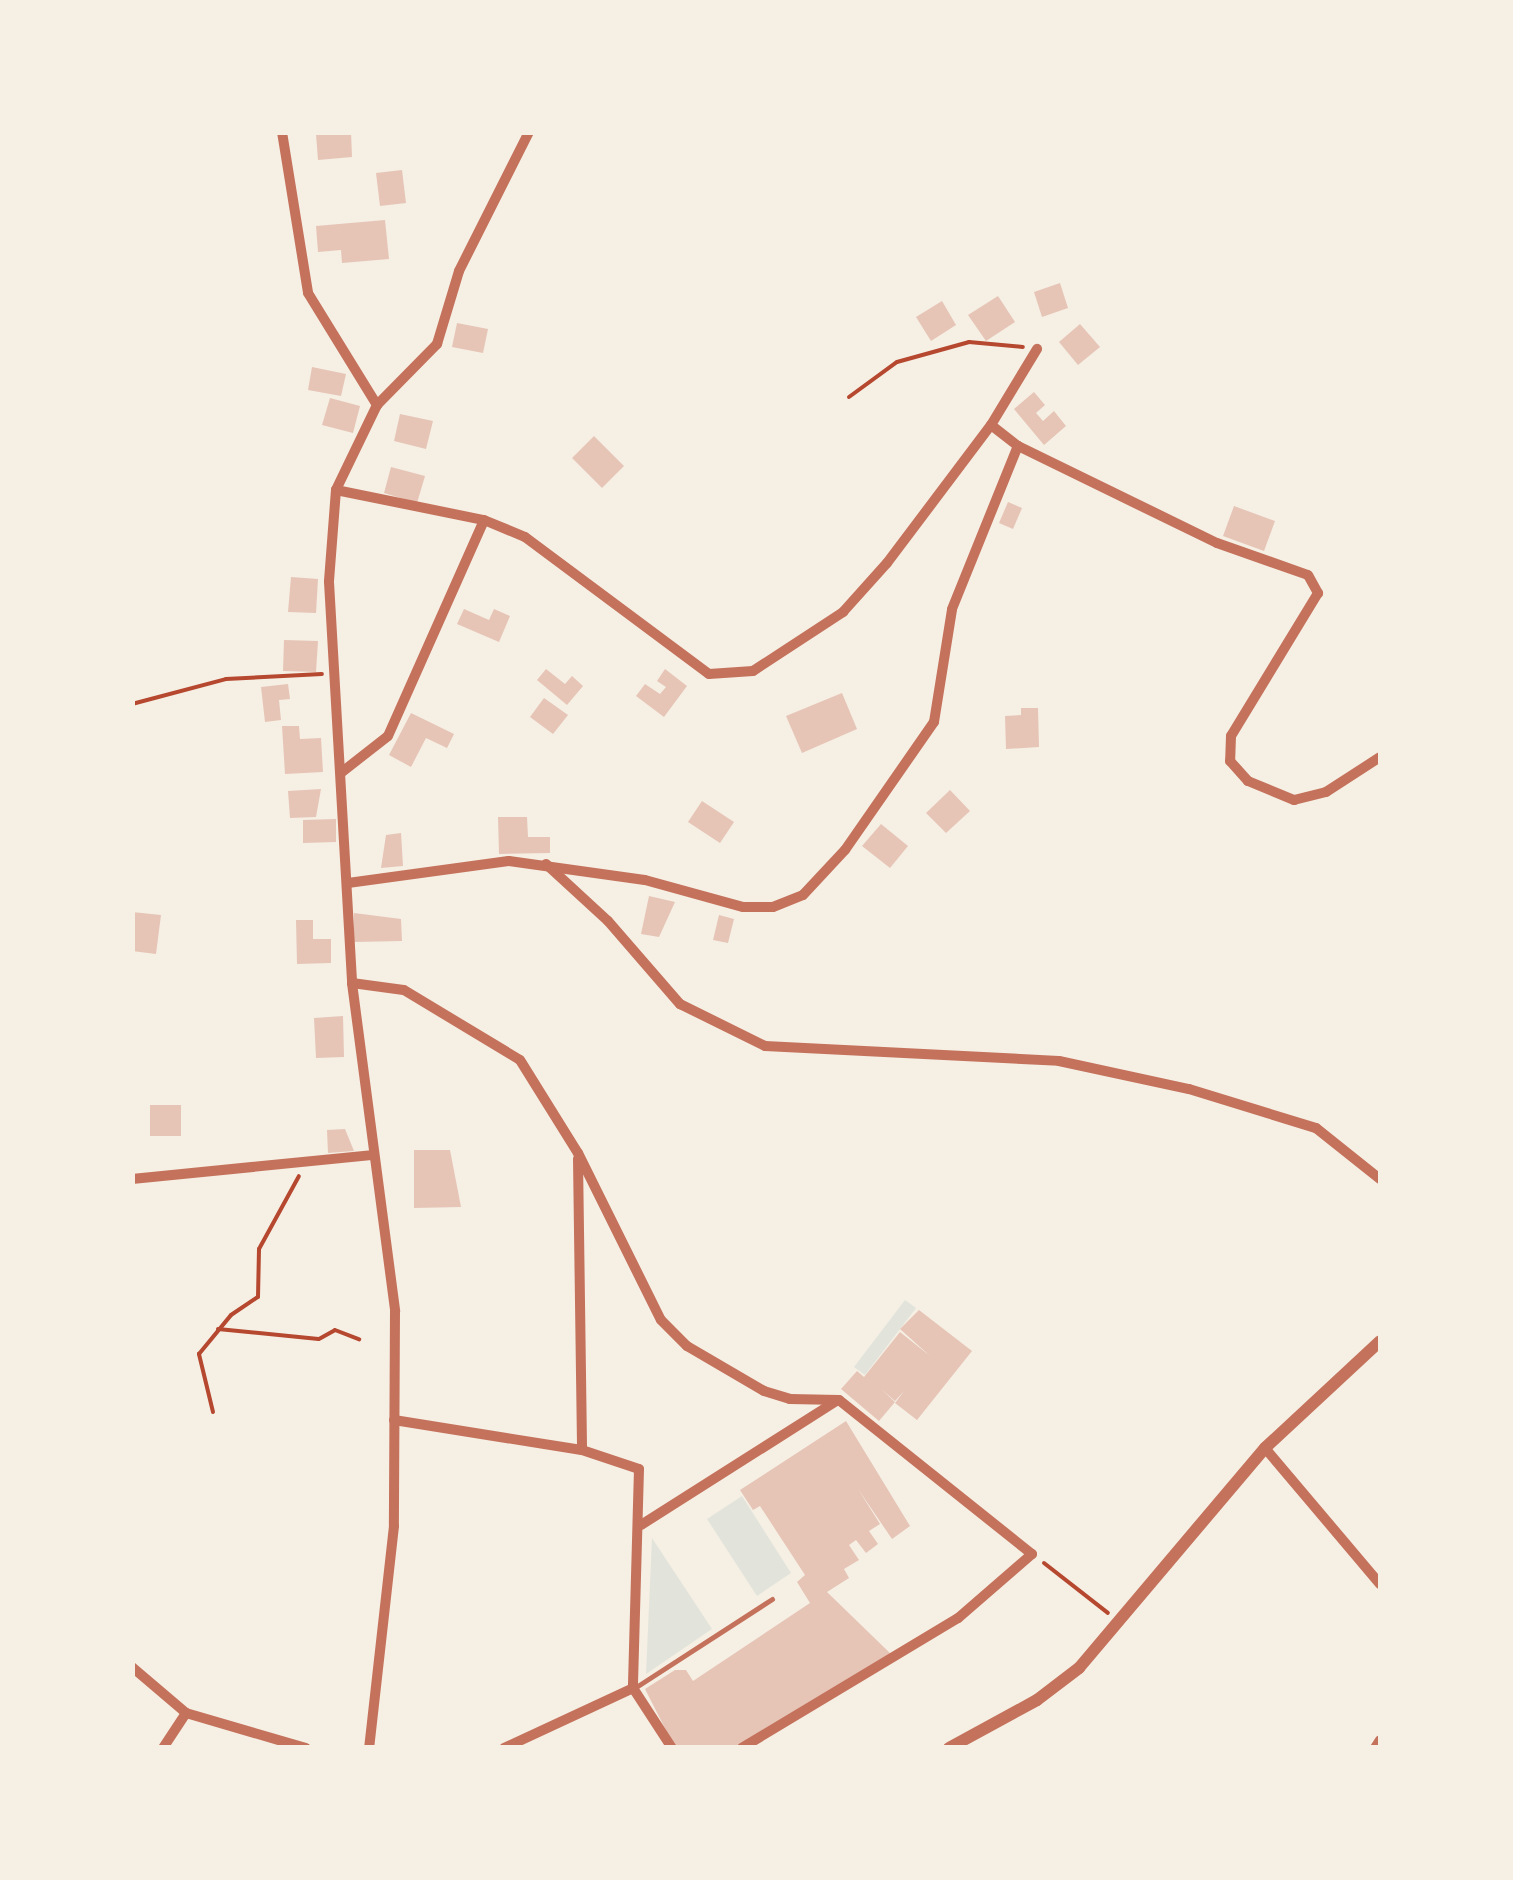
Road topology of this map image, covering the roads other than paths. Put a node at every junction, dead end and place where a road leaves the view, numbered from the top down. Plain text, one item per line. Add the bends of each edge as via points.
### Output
1 (282, 132) edge
2 (529, 132) edge
3 (1037, 349) road end
4 (377, 405) junction
5 (991, 425) junction
6 (1018, 446) junction
7 (336, 490) junction
8 (484, 520) junction
9 (1380, 757) edge
10 (342, 772) junction
11 (545, 863) junction
12 (348, 883) junction
13 (352, 983) junction
14 (578, 1153) junction
15 (374, 1156) junction
16 (132, 1179) edge
17 (1380, 1179) edge
18 (1380, 1341) edge
19 (839, 1400) junction
20 (394, 1420) junction
21 (1265, 1448) junction
22 (582, 1450) junction
23 (641, 1525) junction
24 (1380, 1584) edge
25 (772, 1600) dead end
26 (132, 1667) edge
27 (633, 1688) junction
28 (186, 1713) junction
29 (1380, 1740) edge
30 (163, 1748) edge
31 (306, 1748) edge
32 (370, 1748) edge
33 (504, 1748) edge
34 (672, 1748) edge
35 (742, 1748) edge
36 (948, 1748) edge
37 (1375, 1748) edge

1 - 4 street via 308,293
2 - 4 street via 459,272 437,344
3 - 5 street
4 - 7 street
5 - 6 street
5 - 8 street via 843,612 767,664 708,674 564,560
6 - 9 street via 1217,543 1308,576 1318,593 1231,736 1230,761 1248,781 1294,800 1326,792
6 - 11 street via 952,609 934,722 819,882 788,902 744,907
7 - 8 street
7 - 10 street via 332,672
8 - 10 street via 394,725 371,753
10 - 12 street
11 - 12 street via 476,864
11 - 17 street via 608,921 680,1004 765,1046 1058,1061 1133,1076 1285,1114 1316,1128
12 - 13 street
13 - 14 street via 404,990 520,1060
13 - 15 street
14 - 19 street via 647,1294 687,1346 764,1390 790,1399
14 - 22 street
15 - 16 street
15 - 20 street via 395,1311
18 - 21 street
19 - 23 street
19 - 35 street via 1032,1554 958,1618
20 - 22 street
20 - 32 street via 394,1526
21 - 24 street
21 - 36 street via 1122,1624 1037,1700
22 - 23 street via 639,1468
23 - 27 street
25 - 27 lane
26 - 28 street
27 - 33 street
27 - 34 street
28 - 30 street
28 - 31 street
29 - 37 street

